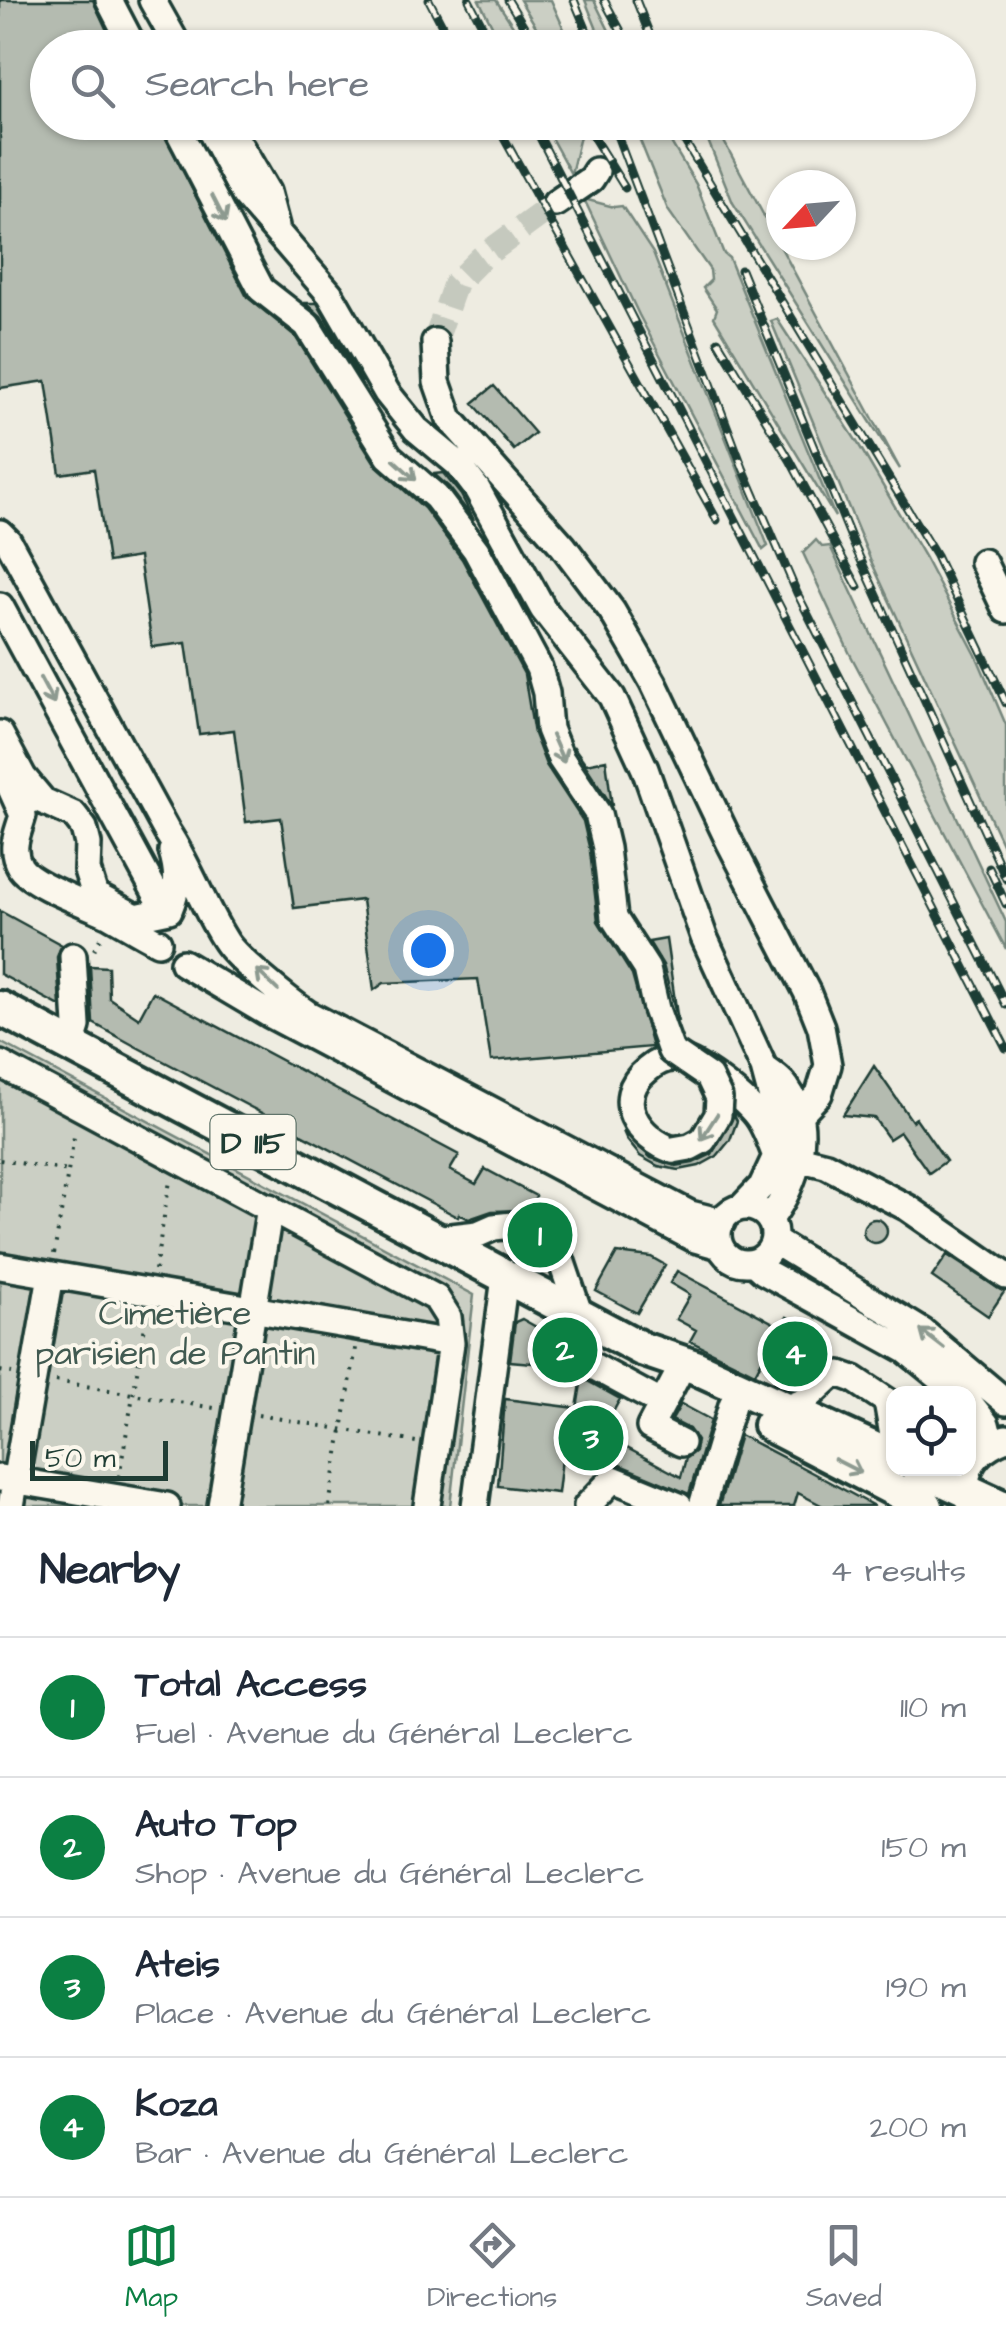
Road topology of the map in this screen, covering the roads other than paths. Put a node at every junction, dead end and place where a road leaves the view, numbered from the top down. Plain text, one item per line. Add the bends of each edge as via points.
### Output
1 (109, 0) edge
2 (135, 0) edge
3 (152, 0) edge
4 (125, 30) edge
5 (152, 30) edge
6 (169, 30) edge
7 (183, 140) edge
8 (214, 140) edge
9 (237, 140) edge
10 (596, 171) dead end
11 (556, 203) tunnel mouth
12 (279, 236) junction
13 (435, 342) tunnel mouth
14 (0, 532) edge
15 (984, 562) dead end
16 (0, 606) edge
17 (1006, 610) edge
18 (0, 734) edge
19 (0, 764) edge
20 (56, 806) junction
21 (22, 821) junction
22 (167, 832) junction
23 (10, 862) edge
24 (86, 870) junction
25 (48, 885) junction
26 (169, 910) junction
27 (214, 918) junction
28 (158, 942) junction
29 (84, 953) road end
30 (184, 963) junction
31 (0, 1008) edge
32 (70, 1045) junction
33 (0, 1064) edge
34 (764, 1068) junction
35 (701, 1071) edge
36 (701, 1071) edge
37 (701, 1071) edge
38 (701, 1071) edge
39 (799, 1115) junction
40 (787, 1157) junction
41 (270, 1207) junction
42 (728, 1225) junction
43 (772, 1230) junction
44 (434, 1238) junction
45 (754, 1262) junction
46 (0, 1266) edge
47 (50, 1275) junction
48 (1006, 1276) edge
49 (505, 1277) junction
50 (253, 1310) junction
51 (580, 1316) junction
52 (451, 1343) junction
53 (642, 1349) junction
54 (592, 1365) dead end
55 (950, 1386) edge
56 (669, 1391) junction
57 (886, 1400) edge
58 (1006, 1402) edge
59 (732, 1405) junction
60 (783, 1409) junction
61 (976, 1411) edge
62 (999, 1441) edge
63 (681, 1443) dead end
64 (886, 1454) edge
65 (931, 1476) edge
66 (8, 1488) edge
67 (968, 1498) edge
68 (167, 1506) edge
69 (221, 1506) edge
70 (427, 1506) edge
71 (475, 1506) edge
72 (586, 1506) edge
73 (679, 1506) edge
74 (702, 1506) edge
75 (926, 1506) edge
76 (1000, 1506) edge

1 - 4 street
2 - 5 street
3 - 6 street
7 -> 35 street, bridge via 261,289 307,325 389,456 436,497 476,550 539,668 561,759 598,814 614,918 648,969 671,1051
8 - 12 street via 244,194
9 - 12 street via 267,192
10 - 11 street
12 - 34 street via 330,294 402,413 458,464 543,610 612,697 646,769 704,937
13 - 39 street via 437,382 450,419 612,611 807,992 828,1064 820,1094
14 - 22 street
15 - 17 street
16 -> 26 street
18 - 20 street via 23,777
19 - 21 street
20 - 21 street
20 - 24 street via 84,828
21 - 23 street
22 - 26 street via 178,874
22 - 27 street
23 - 25 street
24 - 25 street
24 - 26 street via 95,896 128,915
25 - 28 street
26 - 27 street via 188,903
26 - 28 street
27 - 30 street via 210,954
42 -> 27 street via 690,1214 308,1014 228,946
28 - 30 street
29 - 32 street via 78,1026
30 - 42 street via 694,1240
31 - 32 main road, D 115
32 - 44 main road, D 115
33 - 41 street
34 - 39 street via 788,1089
34 - 40 street
36 -> 37 street, bridge via 719,1098 718,1115 703,1140 674,1150 657,1145 637,1126 633,1087 651,1066 676,1058
38 -> 40 street, bridge via 741,1098
39 - 40 street via 801,1130
40 - 42 street
40 - 43 street via 791,1181
40 - 48 street via 826,1164 908,1208
41 - 50 street
41 - 52 street via 436,1298 448,1317
42 - 43 street via 756,1208
42 - 45 street via 732,1260
43 - 45 street via 769,1253
58 -> 43 street via 923,1332
44 - 49 main road, D 115
44 - 51 street via 529,1226 556,1242
45 - 55 street via 906,1350
46 - 47 street
47 - 50 street
47 - 66 street
49 - 51 main road, D 115
49 - 71 street
50 - 52 street
50 - 69 street
51 - 53 main road, D 115
52 - 70 street
53 - 56 main road, D 115
53 - 60 main road, D 115
54 - 56 street
56 - 59 main road, D 115
56 - 63 street via 650,1427
57 - 60 street via 840,1374
59 - 74 street
59 -> 75 main road, D 115
60 - 64 main road, D 115
61 - 62 street
62 - 67 street via 972,1462 965,1477
65 - 67 main road
66 - 68 street
67 - 76 main road
72 - 73 street via 613,1479

